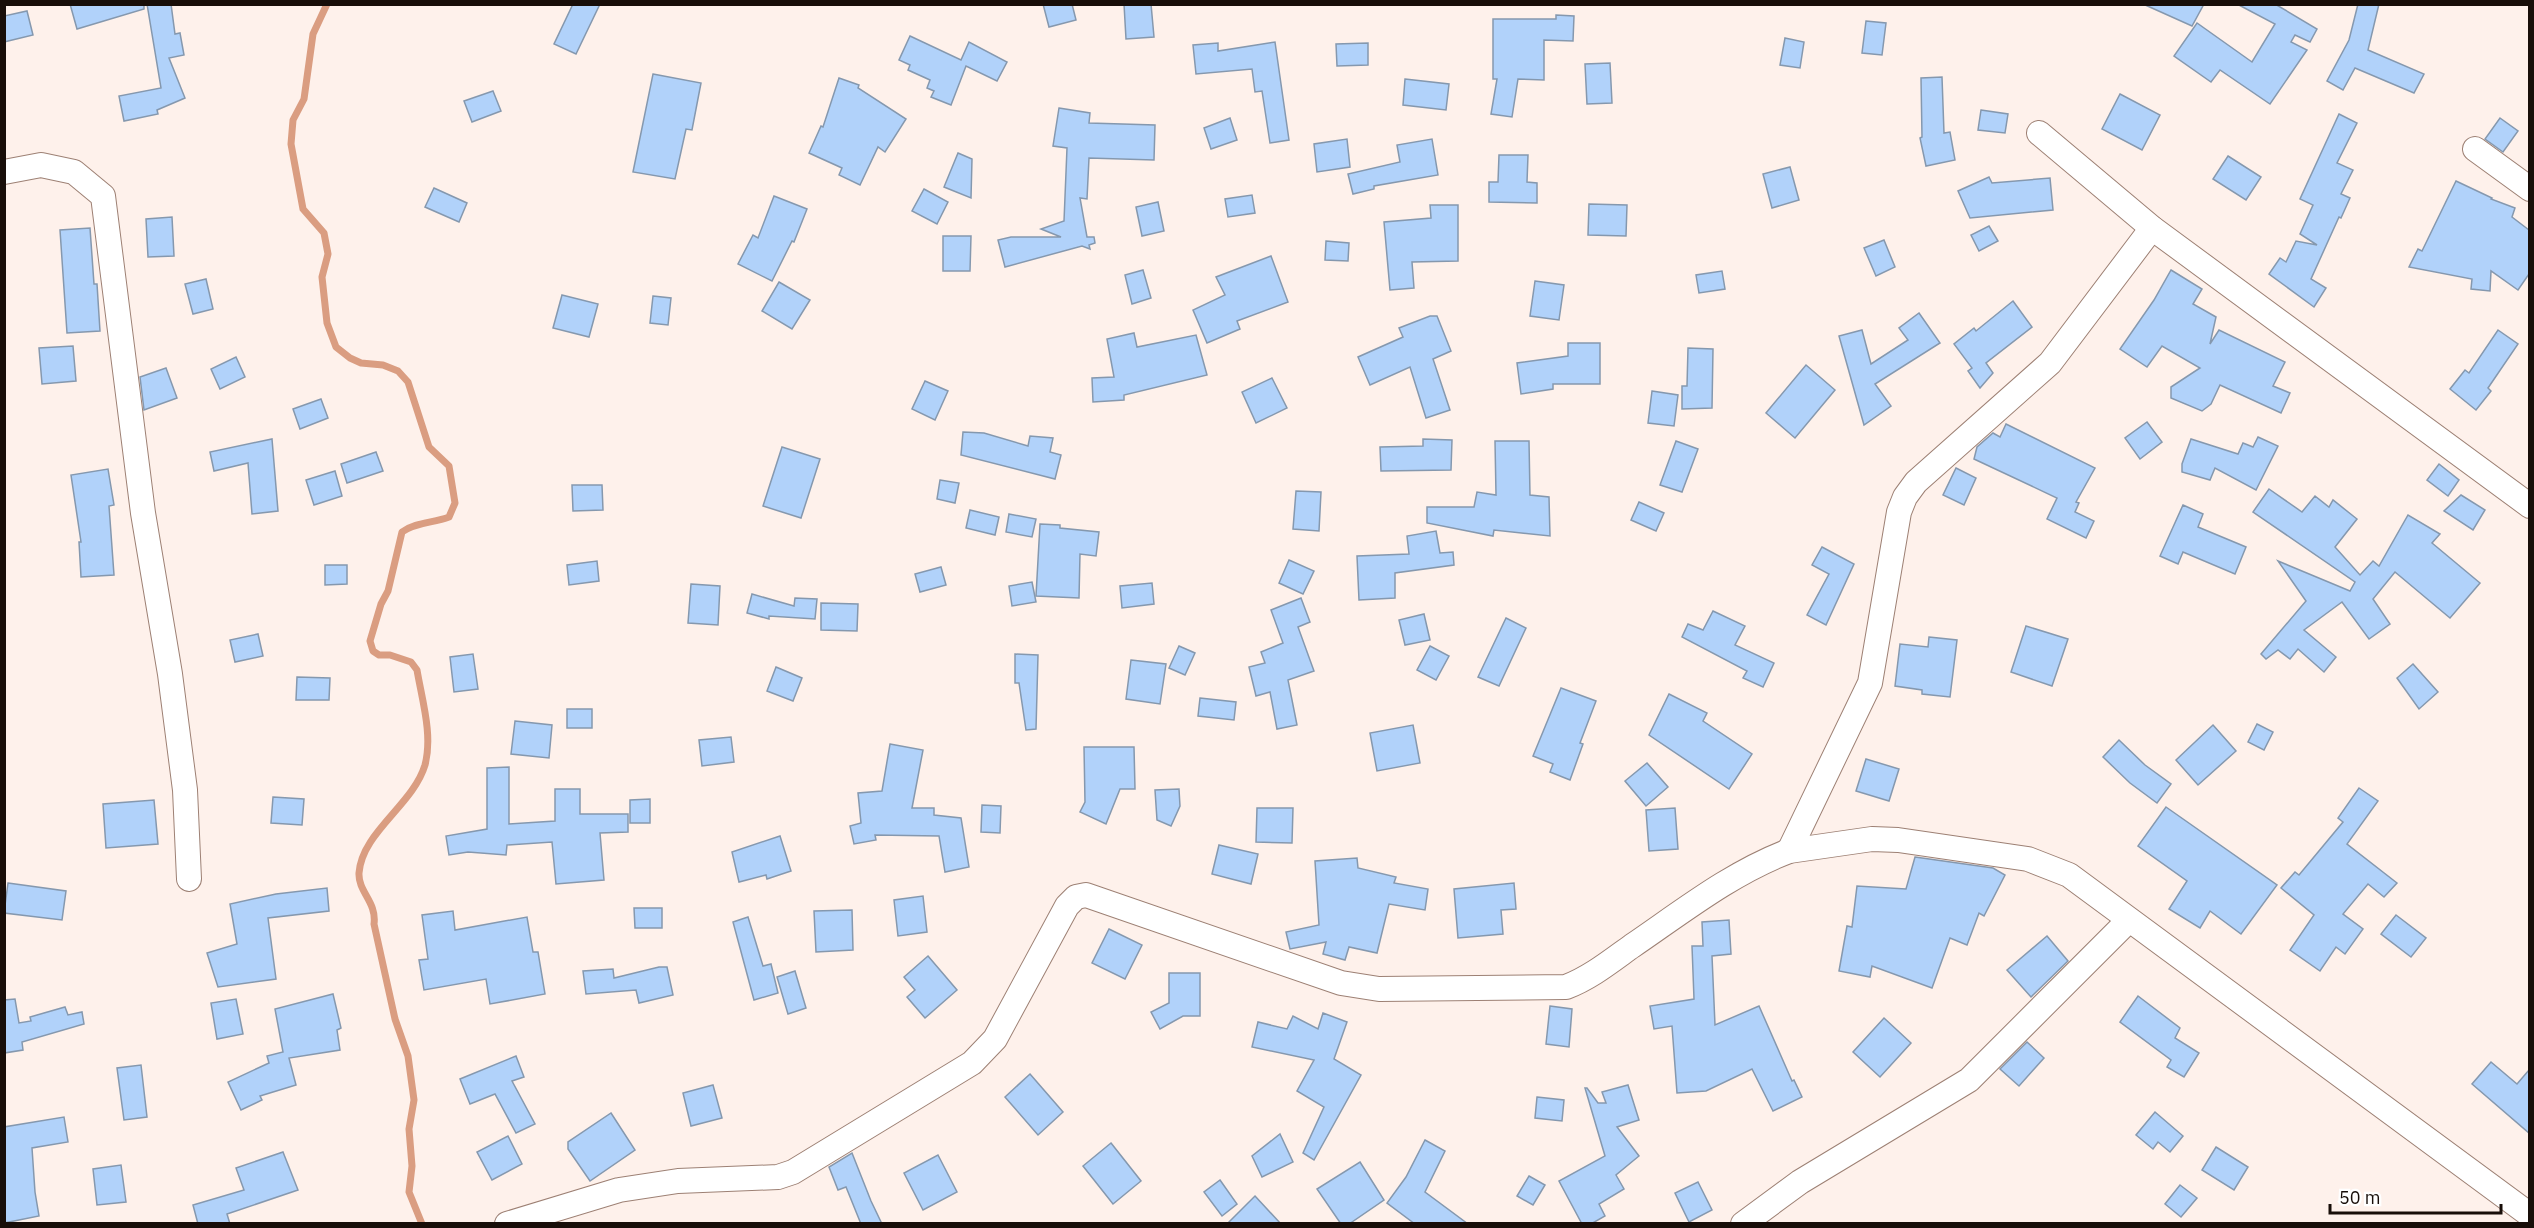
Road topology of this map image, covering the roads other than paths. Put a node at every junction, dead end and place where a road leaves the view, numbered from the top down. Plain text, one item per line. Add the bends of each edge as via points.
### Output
1 (2039, 133) dead end
2 (2475, 149) dead end
3 (5, 164) edge
4 (2529, 189) edge
5 (2152, 228) junction
6 (2529, 506) edge
7 (1789, 852) junction
8 (189, 879) dead end
9 (2129, 920) junction
10 (2529, 1215) edge
11 (507, 1224) edge
12 (1743, 1224) edge

1 - 5 street
2 - 4 street
3 - 8 street via 40,165 74,172 104,196 143,513 182,766
5 - 6 street
5 - 7 street via 2056,356 1916,482 1905,497 1899,512 1870,683
7 - 9 street via 1884,838 2028,859 2068,875
7 - 11 street via 1728,880 1592,974 1566,987 1361,987 1192,933 1102,899 1076,897 1067,906 985,1051 972,1063 793,1172 778,1177 678,1181 619,1190
9 - 10 street
9 - 12 street via 1970,1080 1800,1182

